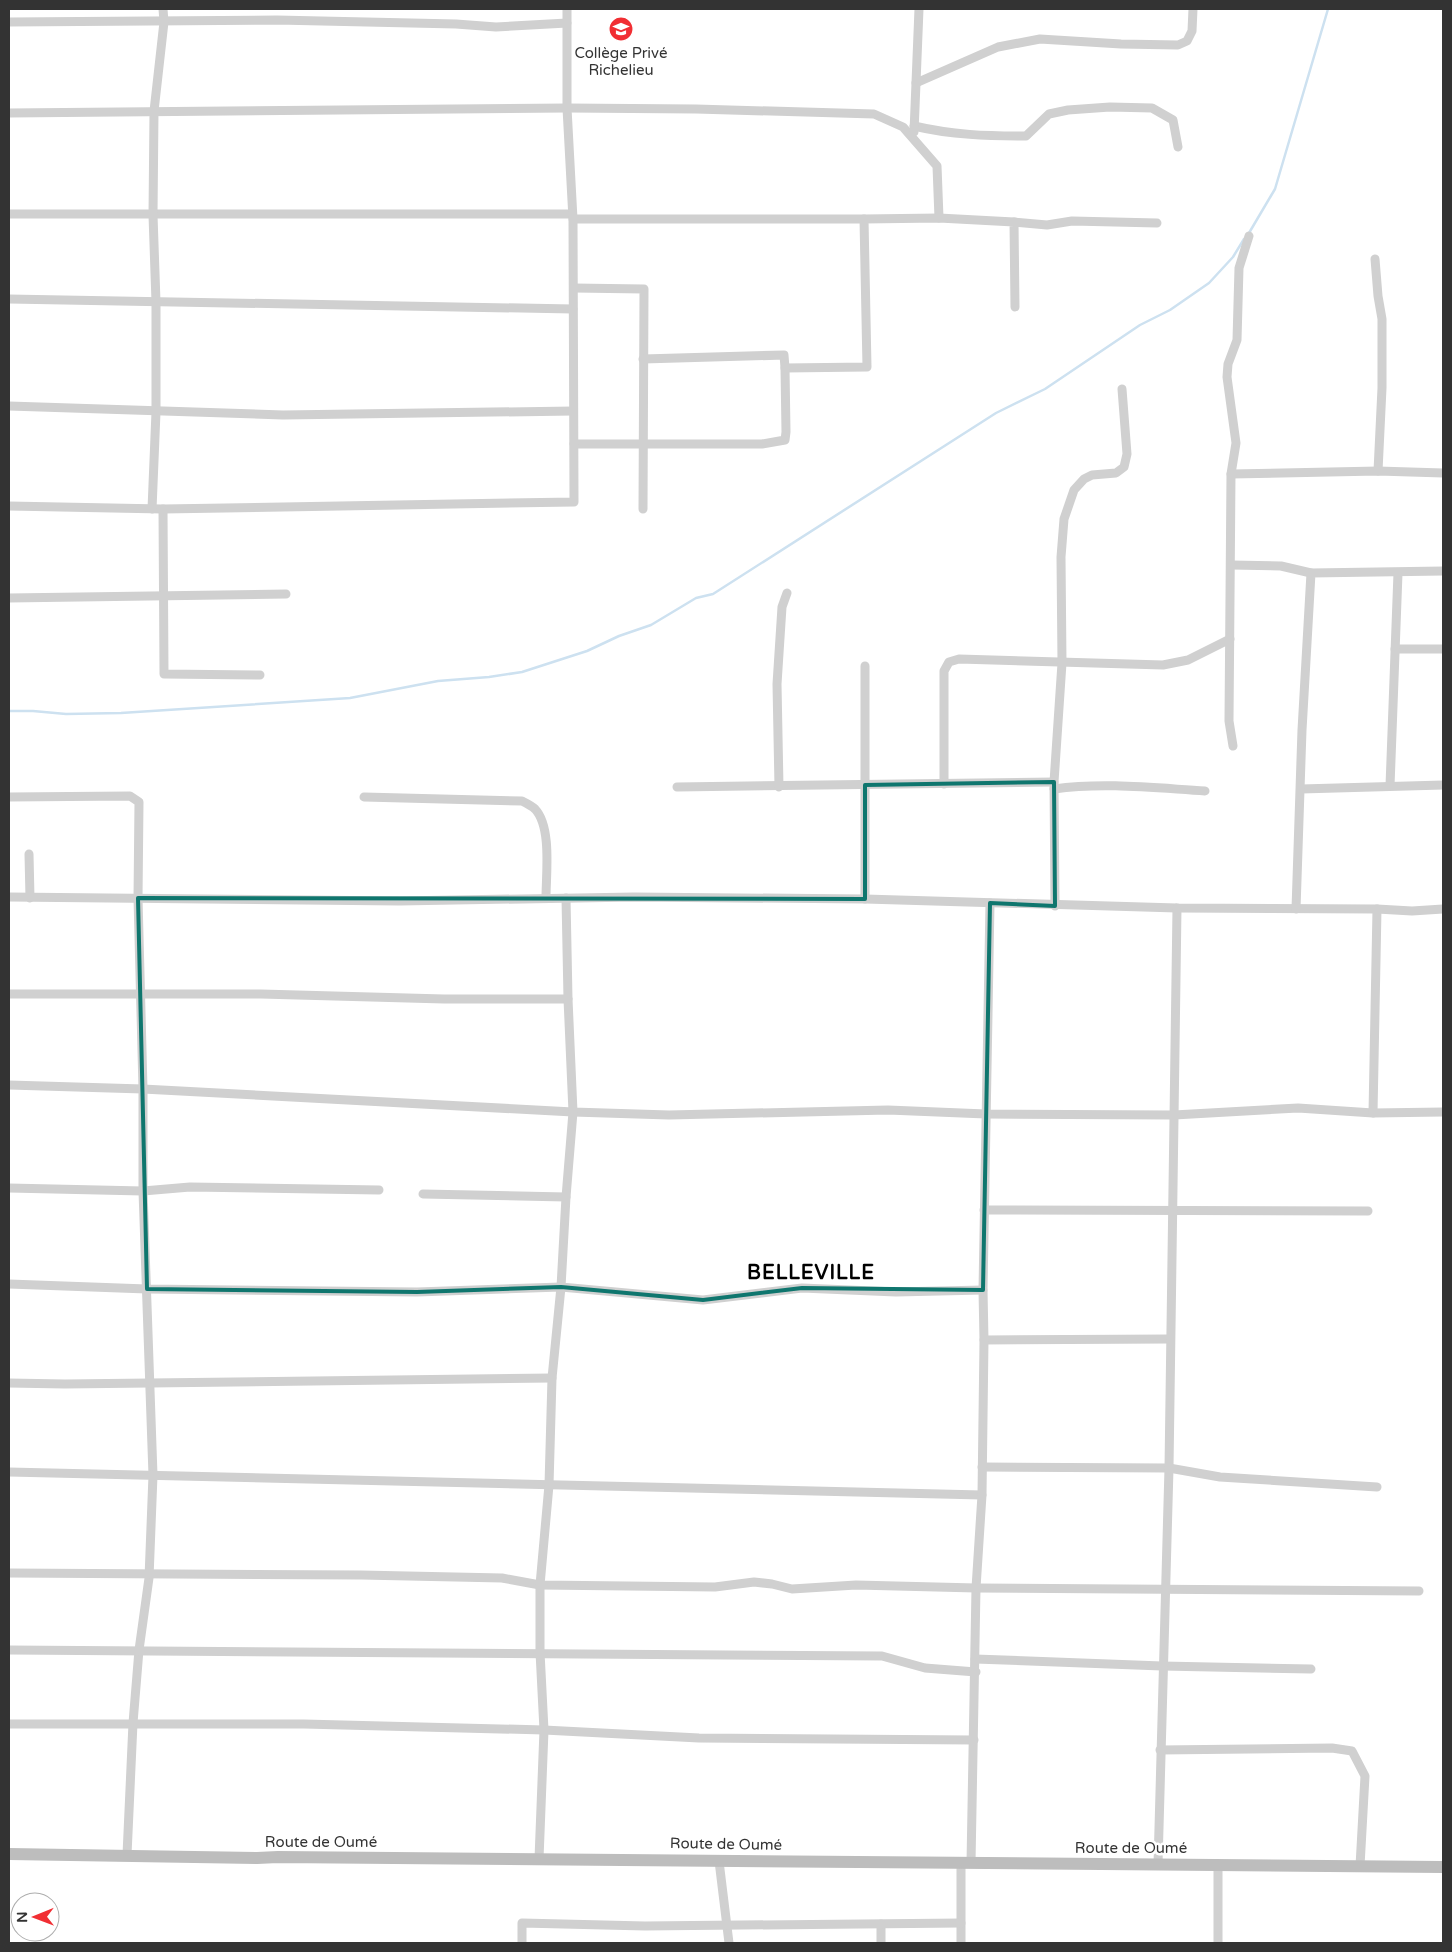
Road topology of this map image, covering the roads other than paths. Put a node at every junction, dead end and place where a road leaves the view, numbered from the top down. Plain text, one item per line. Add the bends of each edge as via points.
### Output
1 (163, 9) edge
2 (567, 9) edge
3 (919, 9) edge
4 (1192, 9) edge
5 (9, 22) edge
6 (164, 22) junction
7 (567, 23) junction
8 (916, 83) junction
9 (567, 108) junction
10 (154, 111) junction
11 (9, 113) edge
12 (914, 126) junction
13 (914, 137) junction
14 (1178, 146) dead end
15 (9, 214) edge
16 (153, 215) junction
17 (572, 217) junction
18 (939, 218) junction
19 (864, 219) junction
20 (1014, 222) junction
21 (1158, 223) dead end
22 (1250, 236) dead end
23 (1375, 260) dead end
24 (574, 288) junction
25 (9, 299) edge
26 (156, 302) junction
27 (1015, 307) dead end
28 (573, 309) junction
29 (643, 359) junction
30 (785, 368) junction
31 (1122, 389) dead end
32 (9, 406) edge
33 (573, 411) junction
34 (156, 412) junction
35 (574, 444) junction
36 (643, 444) junction
37 (1378, 471) junction
38 (1443, 473) edge
39 (1231, 474) junction
40 (9, 506) edge
41 (152, 509) junction
42 (163, 509) junction
43 (643, 509) dead end
44 (1231, 565) junction
45 (1443, 571) edge
46 (1311, 573) junction
47 (1398, 573) junction
48 (787, 593) dead end
49 (286, 594) dead end
50 (162, 596) junction
51 (9, 598) edge
52 (1230, 640) junction
53 (1395, 649) junction
54 (1443, 649) edge
55 (1062, 663) junction
56 (865, 666) dead end
57 (260, 675) dead end
58 (1233, 746) dead end
59 (944, 784) junction
60 (865, 785) junction
61 (1443, 785) edge
62 (1054, 786) junction
63 (1390, 786) junction
64 (677, 787) dead end
65 (779, 787) junction
66 (1301, 789) junction
67 (1205, 791) dead end
68 (364, 796) dead end
69 (9, 797) edge
70 (29, 854) dead end
71 (9, 897) edge
72 (30, 898) junction
73 (138, 898) junction
74 (546, 898) junction
75 (566, 898) junction
76 (865, 899) junction
77 (990, 903) junction
78 (1055, 906) junction
79 (1177, 908) junction
80 (1296, 909) junction
81 (1377, 909) junction
82 (1443, 909) edge
83 (9, 994) edge
84 (140, 995) junction
85 (568, 999) junction
86 (9, 1085) edge
87 (143, 1089) junction
88 (573, 1112) junction
89 (1443, 1112) edge
90 (1373, 1113) junction
91 (986, 1114) junction
92 (1174, 1115) junction
93 (9, 1188) edge
94 (379, 1190) dead end
95 (142, 1191) junction
96 (423, 1194) dead end
97 (566, 1197) junction
98 (984, 1210) junction
99 (1172, 1210) junction
100 (1368, 1211) dead end
101 (9, 1284) edge
102 (561, 1286) junction
103 (147, 1289) junction
104 (983, 1290) junction
105 (1170, 1339) junction
106 (984, 1340) junction
107 (552, 1378) junction
108 (9, 1383) edge
109 (151, 1383) junction
110 (982, 1467) junction
111 (1169, 1468) junction
112 (9, 1472) edge
113 (153, 1475) junction
114 (549, 1485) junction
115 (1377, 1487) dead end
116 (982, 1495) junction
117 (9, 1573) edge
118 (149, 1574) junction
119 (540, 1585) junction
120 (976, 1588) junction
121 (1166, 1590) junction
122 (1419, 1591) dead end
123 (9, 1650) edge
124 (139, 1650) junction
125 (540, 1652) junction
126 (975, 1658) junction
127 (1162, 1666) junction
128 (1311, 1669) dead end
129 (976, 1672) junction
130 (133, 1723) junction
131 (9, 1724) edge
132 (544, 1730) junction
133 (974, 1740) junction
134 (1160, 1750) junction
135 (9, 1854) edge
136 (128, 1855) junction
137 (539, 1859) junction
138 (719, 1860) junction
139 (966, 1863) junction
140 (1158, 1864) junction
141 (1218, 1865) junction
142 (1360, 1866) junction
143 (1443, 1867) edge
144 (961, 1923) junction
145 (728, 1924) junction
146 (881, 1924) junction
147 (522, 1943) edge
148 (729, 1943) edge
149 (881, 1943) edge
150 (961, 1943) edge
151 (1218, 1943) edge

1 - 6 street
2 - 7 street
3 - 8 street
4 - 8 street via 1192,31 1187,41 1178,45 1040,39 998,47
5 - 6 street
6 - 7 street via 277,20 496,27
6 - 10 street
7 - 9 street
8 - 12 street
9 - 10 street
9 - 13 street via 874,114 903,127
9 - 17 street
10 - 11 street
10 - 16 street
12 - 13 street
12 - 14 street via 972,136 1026,136 1049,114 1110,107 1152,108 1173,120
13 - 18 street via 937,166
15 - 16 street
16 - 17 street
16 - 26 street
17 - 19 street
17 - 24 street
18 - 19 street
18 - 20 street
19 - 30 street via 867,367
20 - 21 street via 1047,226 1072,221
20 - 27 street
22 - 39 street via 1239,268 1237,340 1228,364 1236,443
23 - 37 street via 1382,319
24 - 28 street
24 - 29 street via 644,289
25 - 26 street
26 - 28 street
26 - 34 street
28 - 33 street
29 - 30 street via 784,356
29 - 36 street
30 - 36 street via 785,440 762,444
31 - 55 street via 1127,454 1124,467 1116,473 1084,479 1074,490 1064,519
32 - 34 street
33 - 34 street via 283,415
33 - 35 street
34 - 41 street
35 - 36 street
35 - 42 street via 574,502
36 - 43 street
37 - 38 street
37 - 39 street
39 - 44 street
40 - 41 street
41 - 42 street
42 - 50 street
44 - 46 street via 1281,566
44 - 52 street
45 - 47 street
46 - 47 street
46 - 66 street
47 - 53 street
48 - 65 street via 782,607 777,684
49 - 50 street
50 - 51 street
50 - 57 street via 164,674
52 - 55 street via 1188,660 1163,665
52 - 58 street via 1229,721
53 - 54 street
53 - 63 street
55 - 59 street via 959,659 949,662 944,671
55 - 62 street
56 - 60 street
59 - 60 street
59 - 62 street
60 - 65 street
60 - 76 street
61 - 63 street
62 - 67 street
62 - 78 street
63 - 66 street
64 - 65 street
66 - 80 street
68 - 74 street via 522,801 535,809 546,833
69 - 73 street via 130,796 139,802
70 - 72 street
71 - 72 street
72 - 73 street
73 - 74 street via 400,901
73 - 84 street
74 - 75 street
75 - 76 street
75 - 85 street
76 - 77 street
77 - 78 street
77 - 91 street
78 - 79 street
79 - 80 street
79 - 92 street
80 - 81 street
81 - 82 street
81 - 90 street
83 - 84 street
84 - 85 street
84 - 87 street
85 - 88 street
86 - 87 street
87 - 88 street
87 - 95 street
88 - 91 street via 756,1114 888,1110
88 - 97 street
89 - 90 street
90 - 92 street via 1298,1108
91 - 92 street
91 - 98 street
92 - 99 street
93 - 95 street
94 - 95 street via 190,1187
95 - 103 street
96 - 97 street
97 - 102 street
98 - 99 street
98 - 104 street
99 - 100 street
99 - 105 street
101 - 103 street
102 - 103 street via 417,1292
102 - 104 street via 703,1300 802,1288 896,1292
102 - 107 street
103 - 109 street
104 - 106 street
105 - 106 street
105 - 111 street
106 - 110 street
107 - 109 street
107 - 114 street
108 - 109 street
109 - 113 street
110 - 111 street
110 - 116 street
111 - 115 street via 1220,1477
111 - 121 street
112 - 113 street
113 - 114 street
113 - 118 street
114 - 116 street
114 - 119 street
116 - 120 street
117 - 118 street
118 - 119 street via 492,1578
118 - 124 street
119 - 120 street via 716,1587 754,1582 792,1589 856,1585
119 - 125 street
120 - 121 street
120 - 126 street
121 - 122 street
121 - 127 street
123 - 124 street
124 - 125 street
124 - 130 street
125 - 129 street via 882,1656 925,1668
125 - 132 street
126 - 127 street
126 - 129 street
127 - 128 street
127 - 134 street
129 - 133 street
130 - 131 street
130 - 132 street
130 - 136 street
132 - 133 street via 699,1738
132 - 137 street
133 - 139 street
134 - 140 street
134 - 142 street via 1332,1748 1352,1751 1365,1776
135 - 136 street, Route de Oumé
136 - 137 street, Route de Oumé
137 - 138 street, Route de Oumé
138 - 139 street, Route de Oumé
138 - 145 street
139 - 140 street, Route de Oumé
139 - 144 street
140 - 141 street, Route de Oumé
141 - 142 street, Route de Oumé
141 - 151 street
142 - 143 street, Route de Oumé
144 - 146 street
144 - 150 street
145 - 146 street
145 - 147 street via 522,1923
145 - 148 street
146 - 149 street

